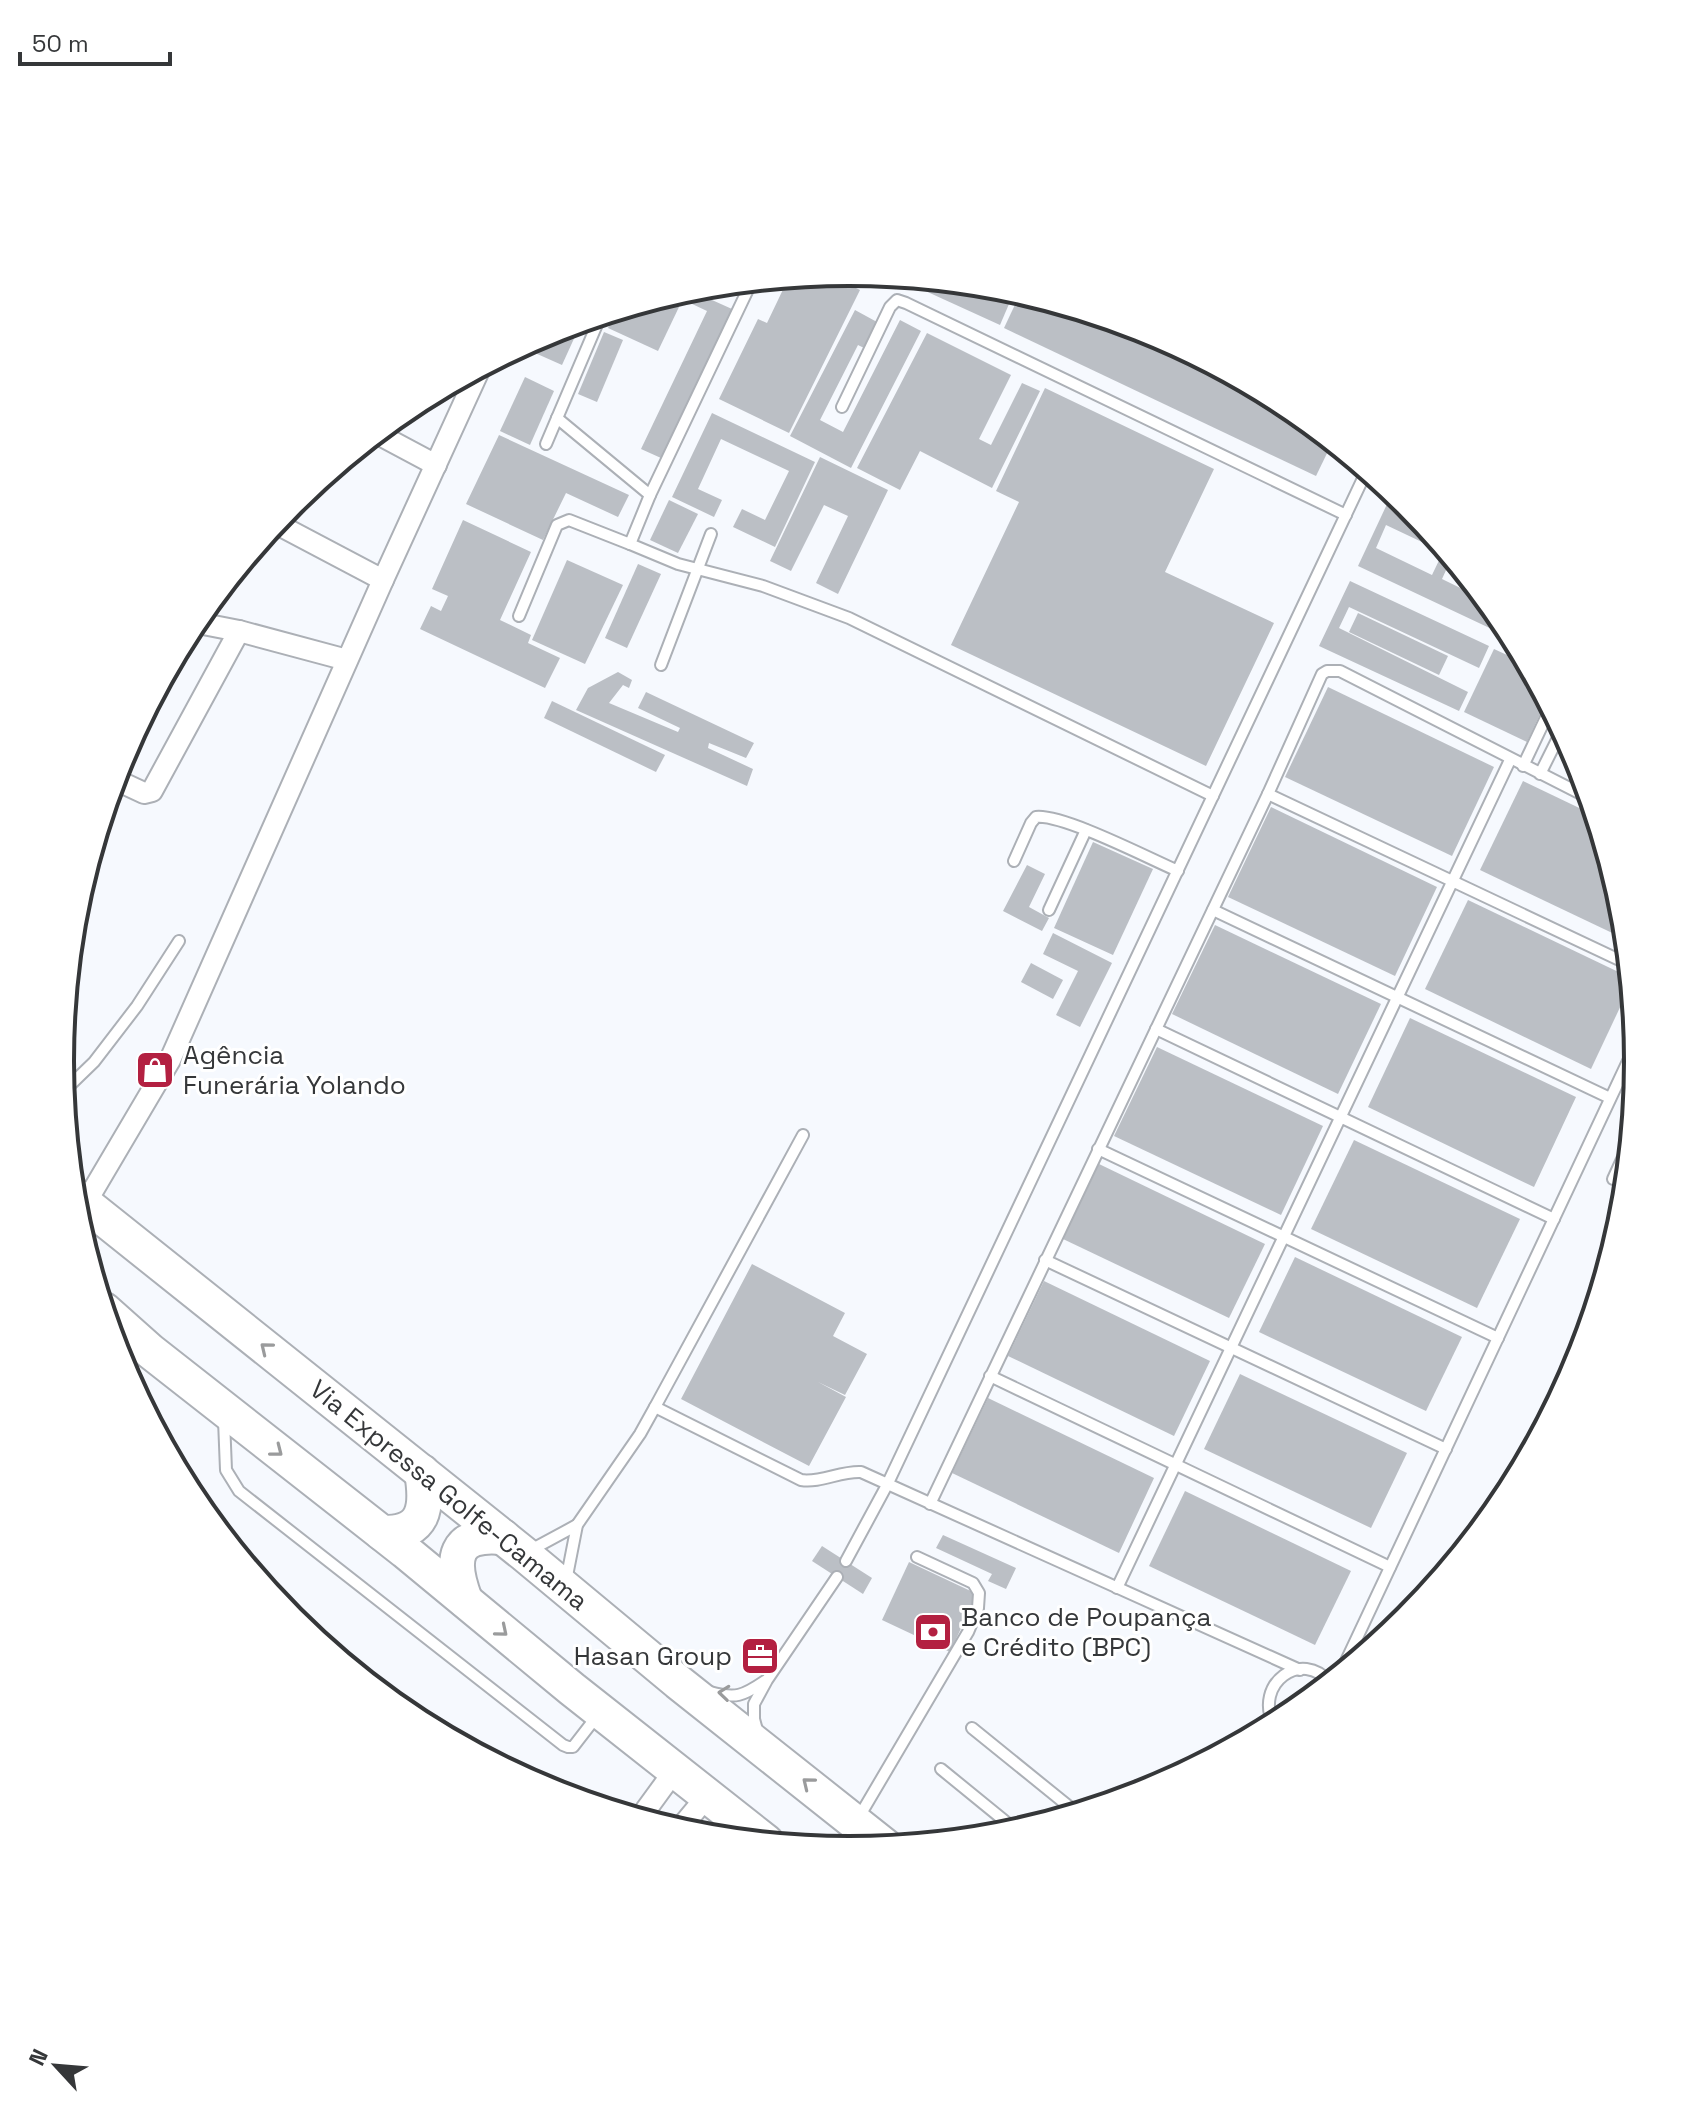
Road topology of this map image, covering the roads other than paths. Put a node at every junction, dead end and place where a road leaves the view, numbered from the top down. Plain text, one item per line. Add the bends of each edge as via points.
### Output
1 (747, 292) edge
2 (595, 329) edge
3 (473, 383) edge
4 (842, 407) dead end
5 (557, 418) junction
6 (387, 439) edge
7 (546, 444) dead end
8 (436, 465) junction
9 (1363, 479) edge
10 (650, 495) junction
11 (1346, 515) junction
12 (286, 529) edge
13 (711, 534) dead end
14 (630, 544) junction
15 (697, 570) junction
16 (383, 580) junction
17 (519, 616) dead end
18 (209, 625) edge
19 (239, 631) junction
20 (347, 660) junction
21 (661, 665) dead end
22 (1545, 719) edge
23 (1556, 742) edge
24 (1510, 760) junction
25 (1523, 766) junction
26 (1540, 774) junction
27 (125, 784) edge
28 (1576, 792) edge
29 (1268, 794) junction
30 (1213, 796) junction
31 (1086, 830) junction
32 (1014, 861) dead end
33 (1178, 871) junction
34 (1453, 881) junction
35 (1049, 910) dead end
36 (1213, 910) junction
37 (179, 941) dead end
38 (1618, 959) edge
39 (1398, 998) junction
40 (1156, 1029) junction
41 (1625, 1067) edge
42 (75, 1081) edge
43 (1610, 1098) junction
44 (1341, 1117) junction
45 (803, 1135) dead end
46 (1098, 1149) junction
47 (1616, 1171) edge
48 (1613, 1179) dead end
49 (85, 1189) edge
50 (88, 1206) edge
51 (1554, 1219) junction
52 (1284, 1237) junction
53 (1045, 1260) junction
54 (121, 1325) edge
55 (1498, 1338) junction
56 (1231, 1348) junction
57 (990, 1376) junction
58 (655, 1407) junction
59 (223, 1409) junction
60 (1446, 1449) junction
61 (1176, 1464) junction
62 (422, 1472) junction
63 (887, 1485) junction
64 (930, 1504) junction
65 (577, 1525) junction
66 (382, 1533) junction
67 (514, 1546) junction
68 (917, 1557) dead end
69 (846, 1561) dead end
70 (1390, 1567) junction
71 (837, 1577) dead end
72 (564, 1588) junction
73 (1117, 1588) junction
74 (465, 1600) junction
75 (1350, 1653) edge
76 (1300, 1670) junction
77 (1322, 1676) edge
78 (767, 1680) junction
79 (678, 1682) junction
80 (600, 1711) junction
81 (1269, 1713) edge
82 (972, 1728) dead end
83 (773, 1755) junction
84 (941, 1769) dead end
85 (675, 1770) junction
86 (708, 1795) junction
87 (1067, 1805) edge
88 (646, 1809) edge
89 (688, 1819) edge
90 (1005, 1821) edge
91 (856, 1822) junction
92 (752, 1830) edge
93 (872, 1836) edge

1 - 10 lane
2 - 5 lane
3 - 8 street
4 - 11 lane via 897,300
5 - 7 lane
5 - 10 lane
6 - 8 street
8 - 16 street
9 - 11 lane
10 - 14 lane
11 - 30 lane
12 - 16 street
13 - 15 lane
14 - 15 lane
14 - 17 lane via 563,521
15 - 21 lane
15 - 30 lane via 763,586 849,618
16 - 20 street
18 - 19 street
19 - 20 street
19 - 27 street via 152,791
20 - 49 street via 170,1060
22 - 25 lane
23 - 26 lane
24 - 25 lane
24 - 29 lane via 1340,671 1327,671
24 - 34 lane
25 - 26 lane
26 - 28 lane
29 - 34 lane
29 - 36 lane
30 - 33 lane
31 - 32 lane via 1036,817
31 - 33 lane
31 - 35 lane
33 - 63 lane
34 - 38 lane
34 - 39 lane
36 - 39 lane
36 - 40 lane
37 - 42 lane via 137,1006
39 - 43 lane
39 - 44 lane
40 - 44 lane
40 - 46 lane
41 - 43 lane
43 - 51 lane
44 - 51 lane
44 - 52 lane
45 - 58 lane
46 - 52 lane
46 - 53 lane
47 - 48 lane
62 -> 50 highway, Via Expressa Golfe-Camama
51 - 55 lane
52 - 55 lane
52 - 56 lane
53 - 56 lane
53 - 57 lane
54 - 59 highway
55 - 60 lane
56 - 60 lane
56 - 61 lane
57 - 61 lane
57 - 64 lane
58 - 63 lane via 801,1480 852,1471
58 - 65 lane
59 -> 66 highway
59 - 80 lane via 226,1470 239,1491 563,1745 573,1747
60 - 70 lane
61 - 70 lane
61 - 73 lane
62 - 66 highway via 423,1506 415,1525
62 - 67 highway, Via Expressa Golfe-Camama
63 - 64 lane
63 - 69 lane
64 - 73 lane
65 - 67 lane
65 - 72 lane
66 - 74 highway
67 - 72 highway, Via Expressa Golfe-Camama
67 - 74 highway via 490,1536 474,1538 461,1550 457,1571
68 - 91 lane via 973,1583 978,1608
70 - 75 lane
71 - 78 lane
72 - 79 highway, Via Expressa Golfe-Camama
73 - 76 lane
74 -> 80 highway
76 - 77 lane
76 - 81 lane via 1275,1683 1269,1693
78 -> 79 lane via 744,1695 722,1695
78 - 83 lane via 754,1704 754,1719
79 - 83 highway, Via Expressa Golfe-Camama
80 - 85 highway
82 - 87 lane
91 -> 83 highway, Via Expressa Golfe-Camama
84 - 90 lane
85 - 86 highway
85 - 88 street
86 - 89 street
86 - 92 highway
91 - 93 highway, Via Expressa Golfe-Camama

